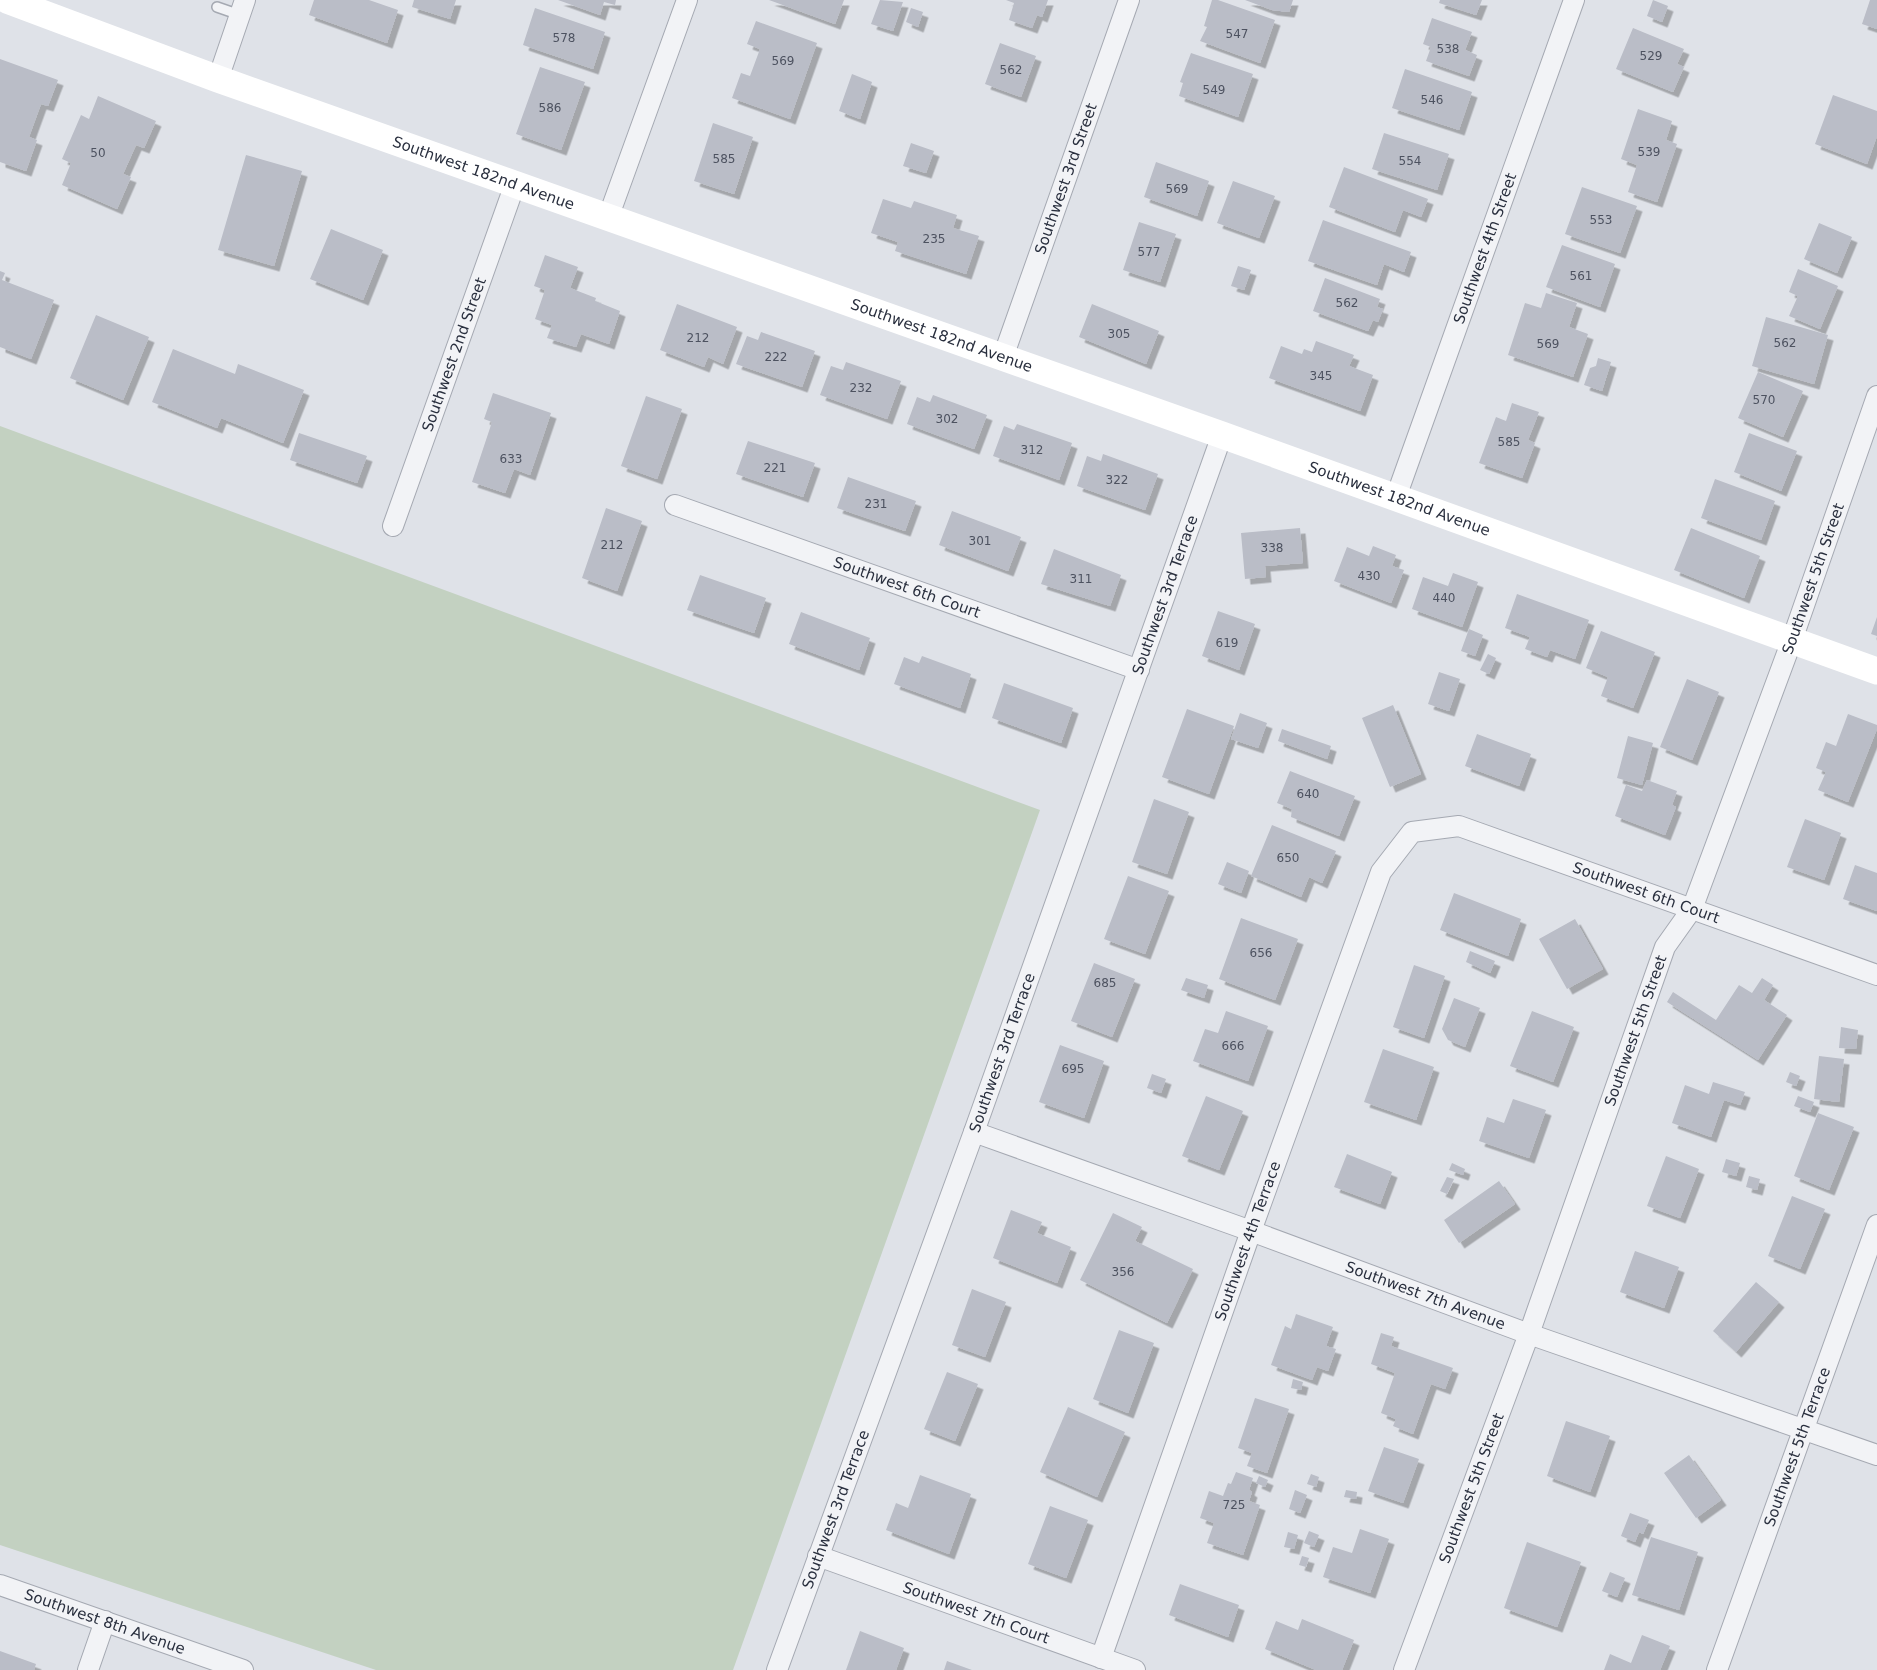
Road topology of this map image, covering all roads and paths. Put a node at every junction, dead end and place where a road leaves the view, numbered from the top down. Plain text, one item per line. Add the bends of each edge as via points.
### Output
1 (7, 0) edge
2 (687, 0) edge
3 (1129, 0) edge
4 (1574, 0) edge
5 (217, 7) dead end
6 (243, 7) edge
7 (218, 79) junction
8 (515, 184) junction
9 (608, 218) junction
10 (1003, 357) junction
11 (1877, 396) edge
12 (1222, 435) junction
13 (1396, 497) junction
14 (675, 505) dead end
15 (393, 526) dead end
16 (1792, 640) junction
17 (1139, 670) junction
18 (1877, 671) edge
19 (1412, 832) joint
20 (1692, 909) junction
21 (1877, 975) edge
22 (974, 1132) junction
23 (1877, 1225) edge
24 (1251, 1231) junction
25 (1529, 1334) junction
26 (1804, 1429) junction
27 (1877, 1455) edge
28 (818, 1556) junction
29 (0, 1585) edge
30 (105, 1621) junction
31 (1101, 1658) junction
32 (88, 1670) edge
33 (243, 1670) edge
34 (777, 1670) edge
35 (1135, 1670) edge
36 (1404, 1670) edge
37 (1717, 1670) edge

1 - 7 street, Southwest 182nd Avenue
2 - 9 street
3 - 10 street, Southwest 3rd Street
4 - 13 street, Southwest 4th Street
5 - 6 lane
6 - 7 street
7 - 8 street, Southwest 182nd Avenue
8 - 9 street, Southwest 182nd Avenue
8 - 15 street, Southwest 2nd Street
9 - 10 street, Southwest 182nd Avenue
10 - 12 street, Southwest 182nd Avenue
11 - 16 street, Southwest 5th Street
12 - 13 street, Southwest 182nd Avenue
12 - 17 street, Southwest 3rd Terrace
13 - 16 street, Southwest 182nd Avenue
14 - 17 street, Southwest 6th Court
16 - 18 street, Southwest 182nd Avenue
16 - 20 street, Southwest 5th Street
17 - 22 street, Southwest 3rd Terrace
19 - 20 street, Southwest 6th Court via 1459,826
19 - 24 street, Southwest 4th Terrace via 1381,872
20 - 21 street, Southwest 6th Court
20 - 25 street, Southwest 5th Street via 1665,947
22 - 24 street, Southwest 7th Avenue
22 - 28 street, Southwest 3rd Terrace
23 - 26 street, Southwest 5th Terrace
24 - 25 street, Southwest 7th Avenue
24 - 31 street, Southwest 4th Terrace
25 - 26 street, Southwest 7th Avenue
25 - 36 street, Southwest 5th Street
26 - 27 street, Southwest 7th Avenue
26 - 37 street, Southwest 5th Terrace
28 - 31 street, Southwest 7th Court
28 - 34 street, Southwest 3rd Terrace
29 - 30 street, Southwest 8th Avenue
30 - 32 street
30 - 33 street, Southwest 8th Avenue
31 - 35 street, Southwest 7th Court

